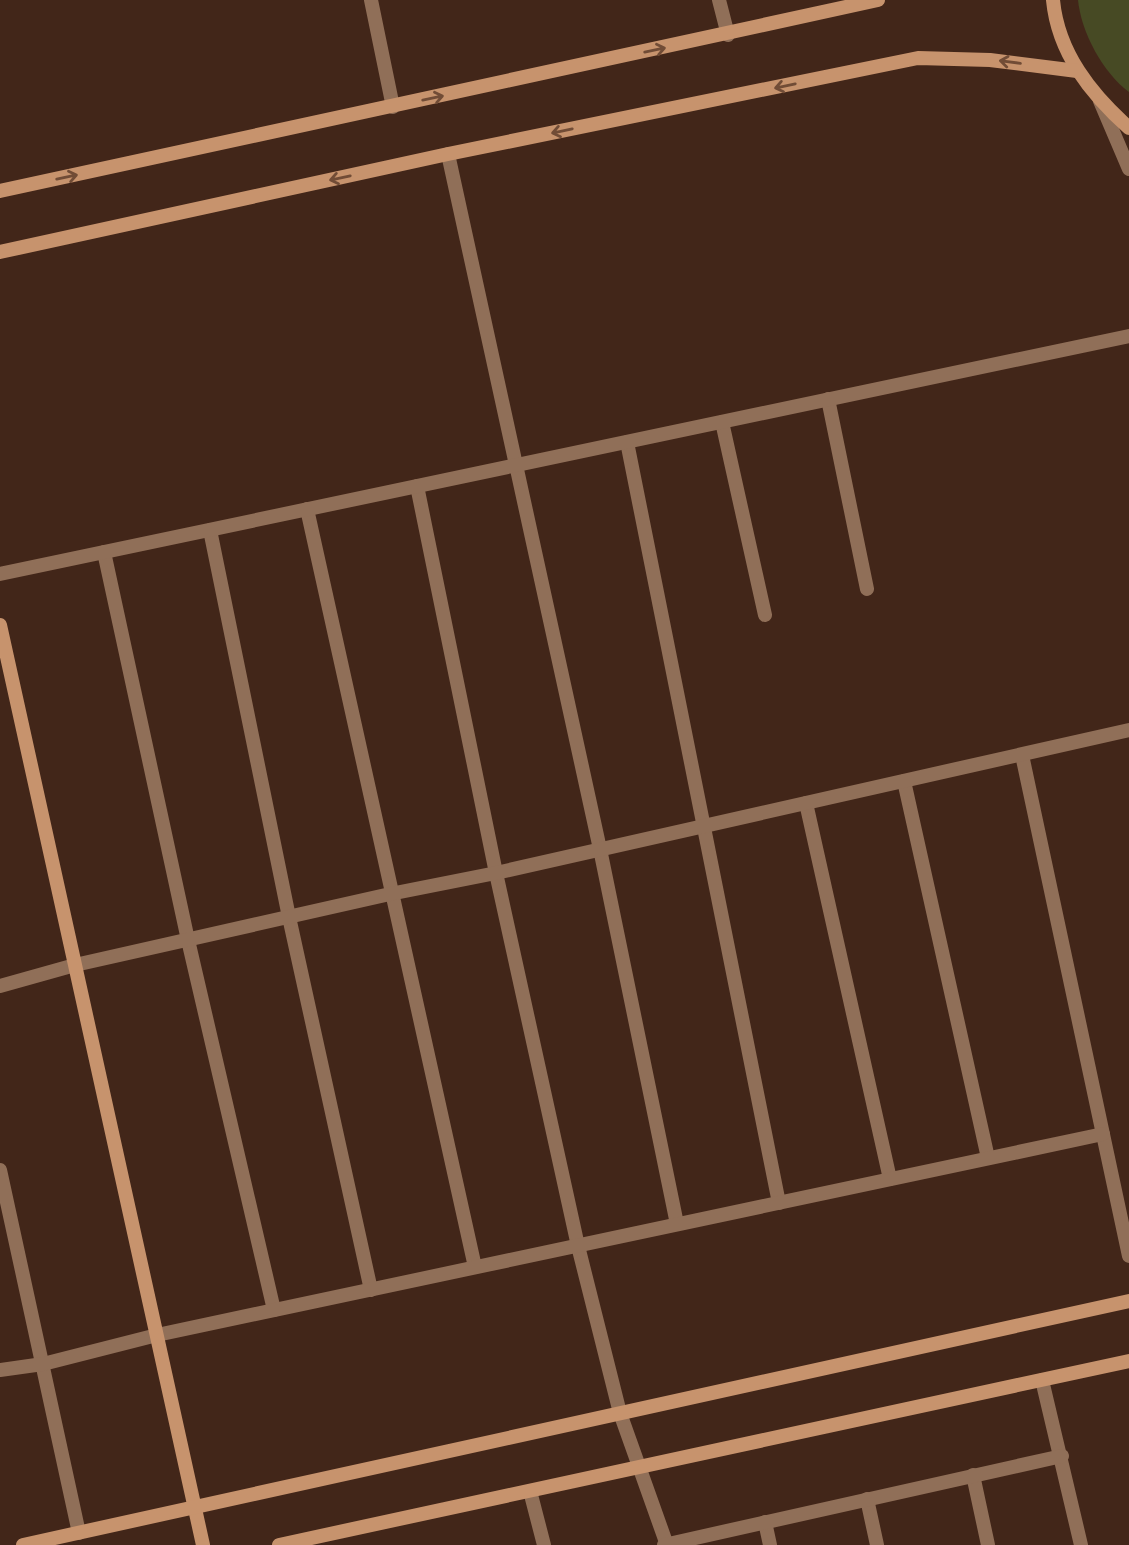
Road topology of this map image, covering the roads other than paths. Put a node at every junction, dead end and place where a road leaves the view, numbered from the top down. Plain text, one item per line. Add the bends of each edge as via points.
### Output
1 (371, 0) edge
2 (719, 0) edge
3 (878, 0) edge
4 (1053, 0) edge
5 (728, 34) junction
6 (1077, 71) junction
7 (1100, 101) junction
8 (393, 107) junction
9 (1129, 128) edge
10 (447, 154) junction
11 (1129, 169) edge
12 (0, 191) edge
13 (0, 252) edge
14 (1129, 336) edge
15 (828, 399) junction
16 (722, 422) junction
17 (627, 442) junction
18 (515, 466) junction
19 (417, 486) junction
20 (307, 509) junction
21 (210, 530) junction
22 (104, 552) junction
23 (0, 574) edge
24 (867, 589) dead end
25 (765, 615) dead end
26 (0, 625) edge
27 (1129, 730) edge
28 (1022, 755) junction
29 (904, 781) junction
30 (806, 803) junction
31 (704, 827) junction
32 (600, 849) junction
33 (496, 873) junction
34 (390, 894) junction
35 (289, 917) junction
36 (188, 940) junction
37 (75, 965) junction
38 (0, 986) edge
39 (1102, 1134) junction
40 (988, 1158) junction
41 (0, 1170) edge
42 (890, 1179) junction
43 (779, 1203) junction
44 (677, 1224) junction
45 (578, 1246) junction
46 (1129, 1256) edge
47 (475, 1267) junction
48 (371, 1290) junction
49 (1129, 1301) edge
50 (274, 1310) junction
51 (157, 1335) junction
52 (1129, 1361) edge
53 (43, 1364) junction
54 (0, 1370) edge
55 (1042, 1380) junction
56 (620, 1413) junction
57 (1062, 1456) junction
58 (639, 1467) junction
59 (973, 1475) junction
60 (530, 1491) junction
61 (867, 1499) junction
62 (195, 1507) junction
63 (765, 1522) junction
64 (79, 1533) junction
65 (23, 1545) edge
66 (203, 1545) edge
67 (279, 1545) edge
68 (544, 1545) edge
69 (666, 1545) edge
70 (770, 1545) edge
71 (877, 1545) edge
72 (988, 1545) edge
73 (1081, 1545) edge

1 - 8 street
2 - 5 street
3 - 5 street
4 - 6 street
8 -> 5 street
6 - 7 street
6 -> 10 street via 990,60 918,58
7 - 9 street
7 - 11 street
12 -> 8 street
10 -> 13 street
10 - 18 street
14 - 15 street
15 - 16 street
15 - 24 street
16 - 17 street
16 - 25 street
17 - 18 street
17 - 31 street
18 - 19 street
18 - 32 street
19 - 20 street
19 - 33 street
20 - 21 street
20 - 34 street
21 - 22 street
21 - 35 street
22 - 23 street
22 - 36 street
26 - 37 street
27 - 28 street
28 - 29 street
28 - 39 street
29 - 30 street
29 - 40 street
30 - 31 street
30 - 42 street
31 - 32 street
31 - 43 street
32 - 33 street
32 - 44 street
33 - 34 street
33 - 45 street
34 - 35 street
34 - 47 street
35 - 36 street
35 - 48 street
36 - 37 street
36 - 50 street
37 - 38 street
37 - 51 street
39 - 40 street
39 - 46 street
40 - 42 street
41 - 53 street
42 - 43 street
43 - 44 street
44 - 45 street
45 - 47 street
45 - 56 street
47 - 48 street
48 - 50 street
49 - 56 street
50 - 51 street
51 - 53 street
51 - 62 street
52 - 55 street
53 - 54 street
53 - 64 street
55 - 57 street
55 - 58 street
56 - 58 street
56 - 62 street
57 - 59 street
57 - 73 street
58 - 60 street
58 - 69 street
59 - 61 street
59 - 72 street
60 - 67 street
60 - 68 street
61 - 63 street
61 - 71 street
62 - 64 street
62 - 66 street
63 - 69 street
63 - 70 street
64 - 65 street

